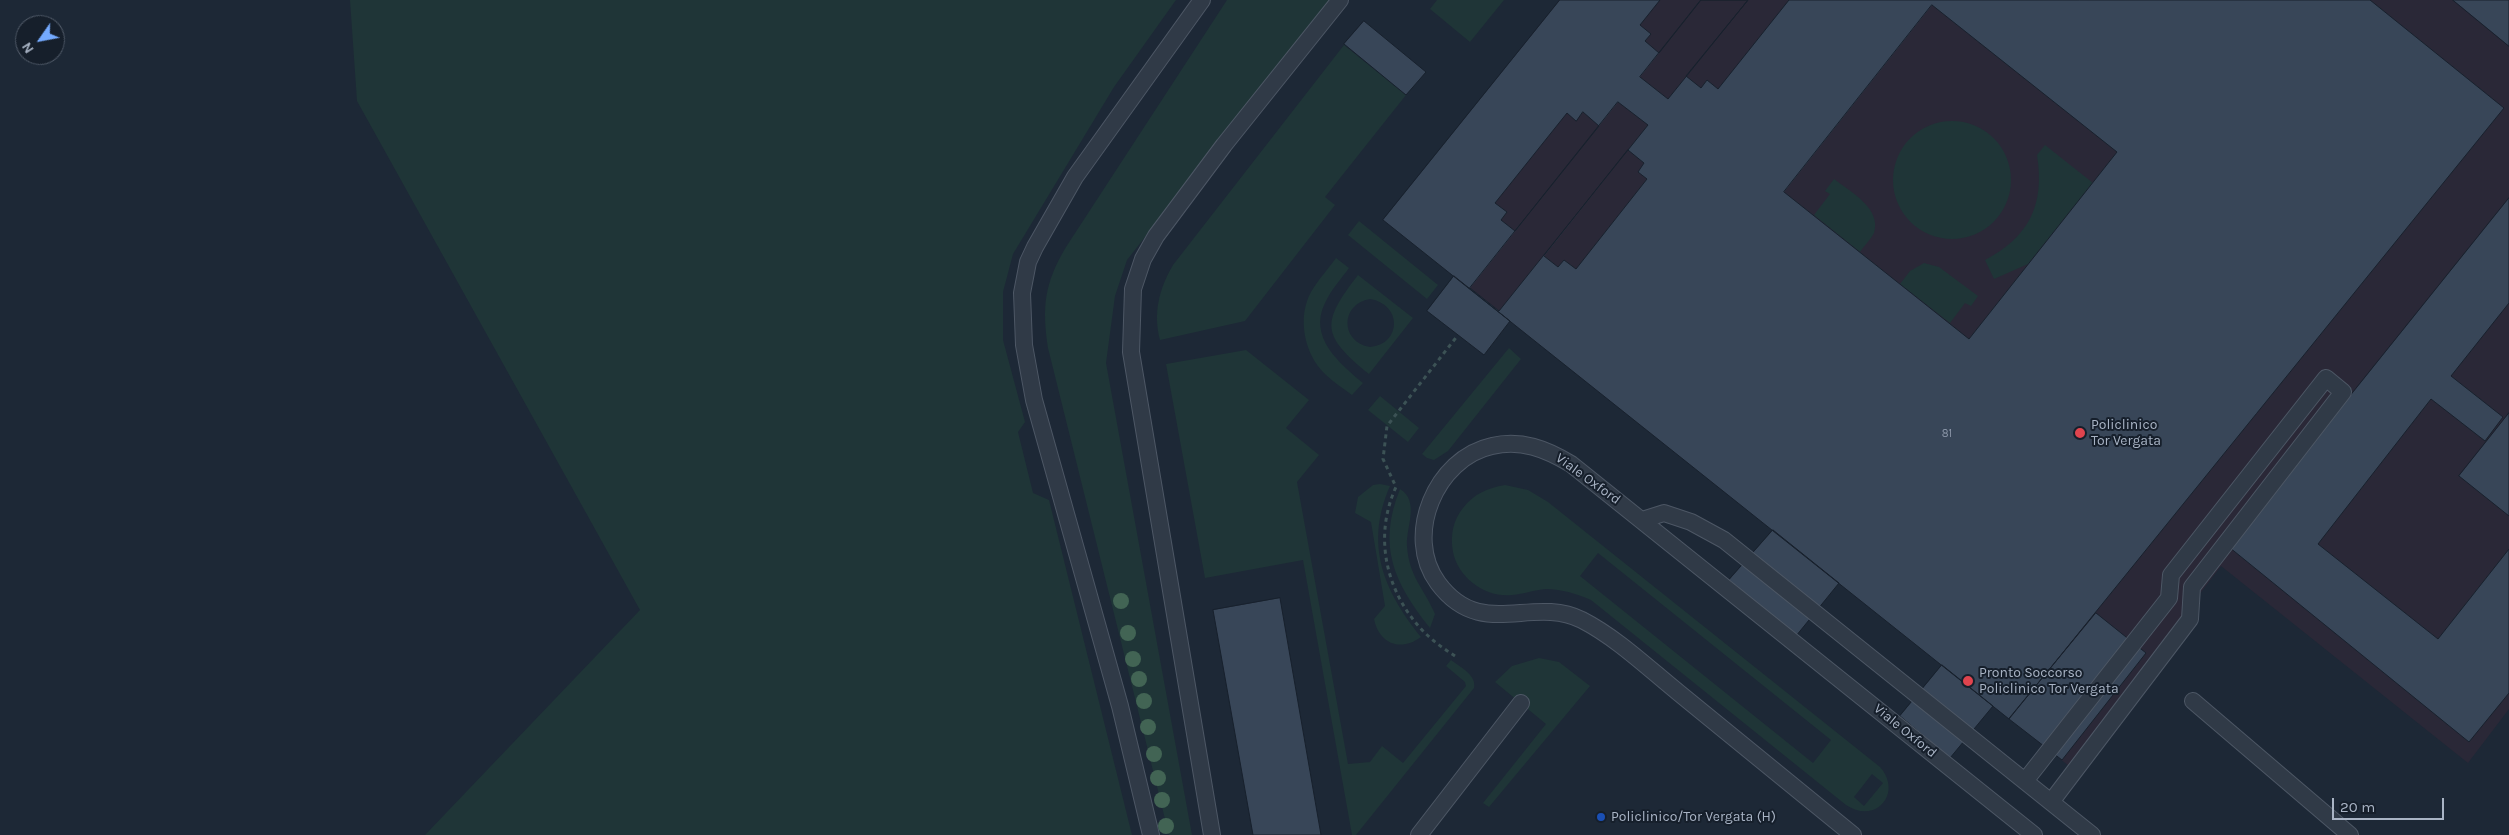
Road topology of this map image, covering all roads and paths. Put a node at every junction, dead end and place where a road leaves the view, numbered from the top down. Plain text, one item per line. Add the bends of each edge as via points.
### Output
1 (1202, 0) edge
2 (1340, 0) edge
3 (1642, 520) junction
4 (2193, 701) dead end
5 (1521, 703) dead end
6 (2025, 781) junction
7 (2051, 802) junction
8 (1151, 835) edge
9 (1212, 835) edge
10 (1419, 835) edge
11 (1853, 835) edge
12 (2034, 835) edge
13 (2092, 835) edge
14 (2350, 835) edge

1 - 8 lane via 1075,177 1028,262 1021,302 1024,345 1034,400 1120,706
2 - 9 lane via 1173,211 1143,259 1133,289 1131,352
3 - 6 lane via 1664,513 1691,522 1724,540
3 - 11 lane, Viale Oxford via 1560,457 1536,447 1504,444 1468,455 1444,478 1426,513 1424,547 1437,582 1462,606 1489,615 1555,612 1572,616 1593,627
3 - 12 lane, Viale Oxford
4 - 14 lane
5 - 10 lane
6 - 7 lane
6 - 7 lane via 2169,598 2171,575 2326,378 2343,392 2192,587 2190,619
7 - 13 lane

